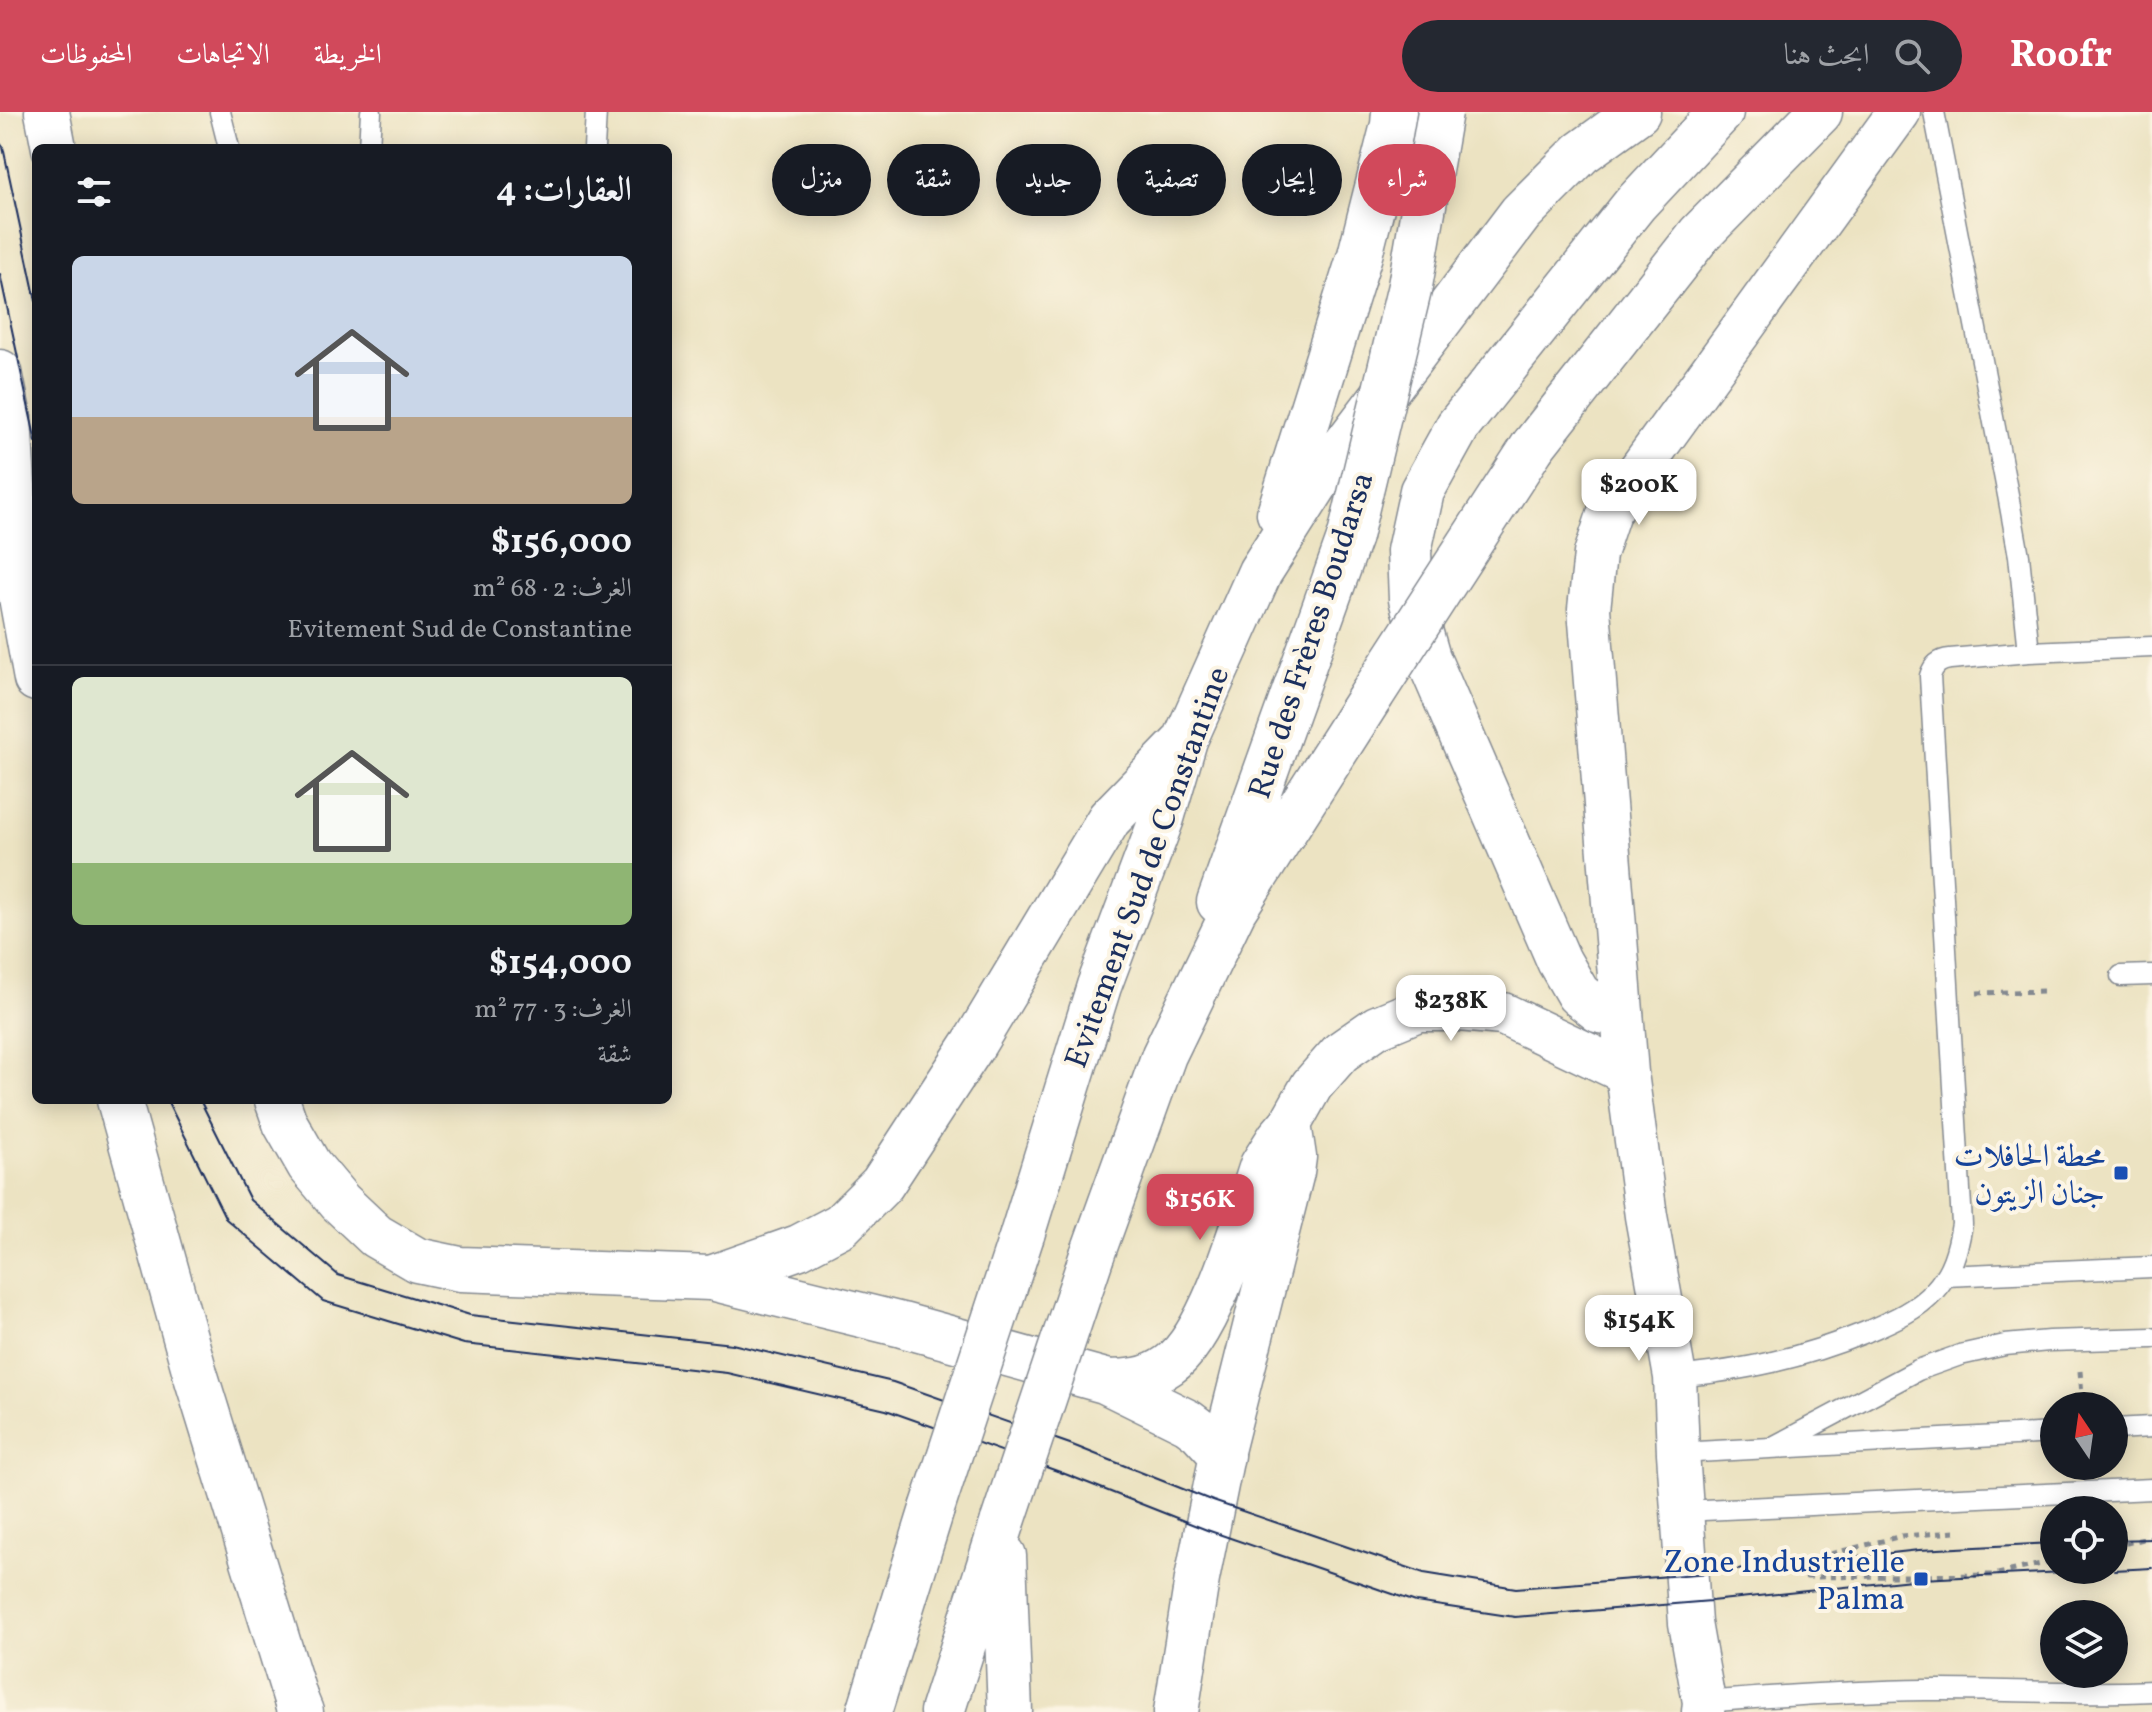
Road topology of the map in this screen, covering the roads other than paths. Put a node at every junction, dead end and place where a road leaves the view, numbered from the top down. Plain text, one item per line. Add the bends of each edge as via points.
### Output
1 (47, 112) edge
2 (220, 112) edge
3 (371, 112) edge
4 (596, 112) edge
5 (1394, 112) edge
6 (1440, 112) edge
7 (1638, 112) edge
8 (1721, 112) edge
9 (1820, 112) edge
10 (1899, 112) edge
11 (1934, 112) edge
12 (53, 144) edge
13 (228, 144) edge
14 (369, 144) edge
15 (594, 144) edge
16 (0, 372) edge
17 (1260, 572) junction
18 (2152, 647) edge
19 (2029, 652) junction
20 (32, 657) edge
21 (1185, 740) junction
22 (2152, 975) edge
23 (2121, 976) dead end
24 (1621, 1014) junction
25 (1164, 1055) junction
26 (1627, 1073) junction
27 (120, 1104) edge
28 (278, 1104) edge
29 (1290, 1124) junction
30 (2152, 1267) edge
31 (1945, 1276) junction
32 (711, 1278) junction
33 (2152, 1338) edge
34 (1675, 1377) junction
35 (1105, 1381) junction
36 (2152, 1427) edge
37 (2128, 1428) edge
38 (2040, 1434) edge
39 (1771, 1448) junction
40 (1678, 1453) junction
41 (1222, 1455) junction
42 (2152, 1489) edge
43 (1682, 1511) junction
44 (1003, 1521) junction
45 (2152, 1691) edge
46 (1704, 1707) edge
47 (299, 1708) edge
48 (869, 1712) edge
49 (942, 1712) edge
50 (1010, 1712) edge
51 (1176, 1712) edge

1 - 12 main road
2 - 13 lane
3 - 14 lane
4 - 15 lane
5 - 17 main road via 1360,255
6 - 25 main road, Rue des Frères Boudarsa, bridge via 1410,286 1350,536
7 - 17 main road, Evitement Sud de Constantine via 1581,153 1521,213 1318,481
8 - 24 main road via 1635,204 1458,426 1422,491 1409,551 1411,599 1428,658 1559,961 1578,994 1600,1011
9 - 25 main road, bridge via 1699,235 1533,446 1234,910
10 - 24 street via 1609,512 1595,554 1589,609
11 - 19 lane via 2019,556
16 - 20 main road via 9,418 19,586
17 - 21 main road, Evitement Sud de Constantine
18 - 19 lane
19 - 31 lane via 1943,660 1930,676 1962,1224
21 - 32 main road via 1109,819 882,1184 841,1225 799,1247
21 - 48 main road, Evitement Sud de Constantine, bridge via 1162,818 1099,986
22 - 23 lane
24 - 26 street
25 - 44 main road, bridge
26 - 29 street via 1503,1014 1418,1010 1377,1027 1341,1052 1312,1085
26 - 34 street
27 - 47 main road via 195,1373
28 - 32 main road via 309,1165 340,1202 376,1236 417,1260 460,1269
29 - 35 street via 1261,1165 1217,1294 1187,1347 1150,1377
29 - 41 street via 1293,1172
30 - 31 lane
31 - 34 lane via 1902,1316 1826,1348 1750,1368
32 - 35 main road
33 - 39 lane via 2049,1341 1960,1355 1918,1370
34 - 40 street
35 - 41 main road via 1188,1422
36 - 37 lane
38 - 39 lane
39 - 40 lane
40 - 43 street
41 - 51 main road
42 - 43 lane
43 - 46 street via 1690,1623
44 - 49 main road
44 - 50 main road
45 - 46 lane via 1850,1692

